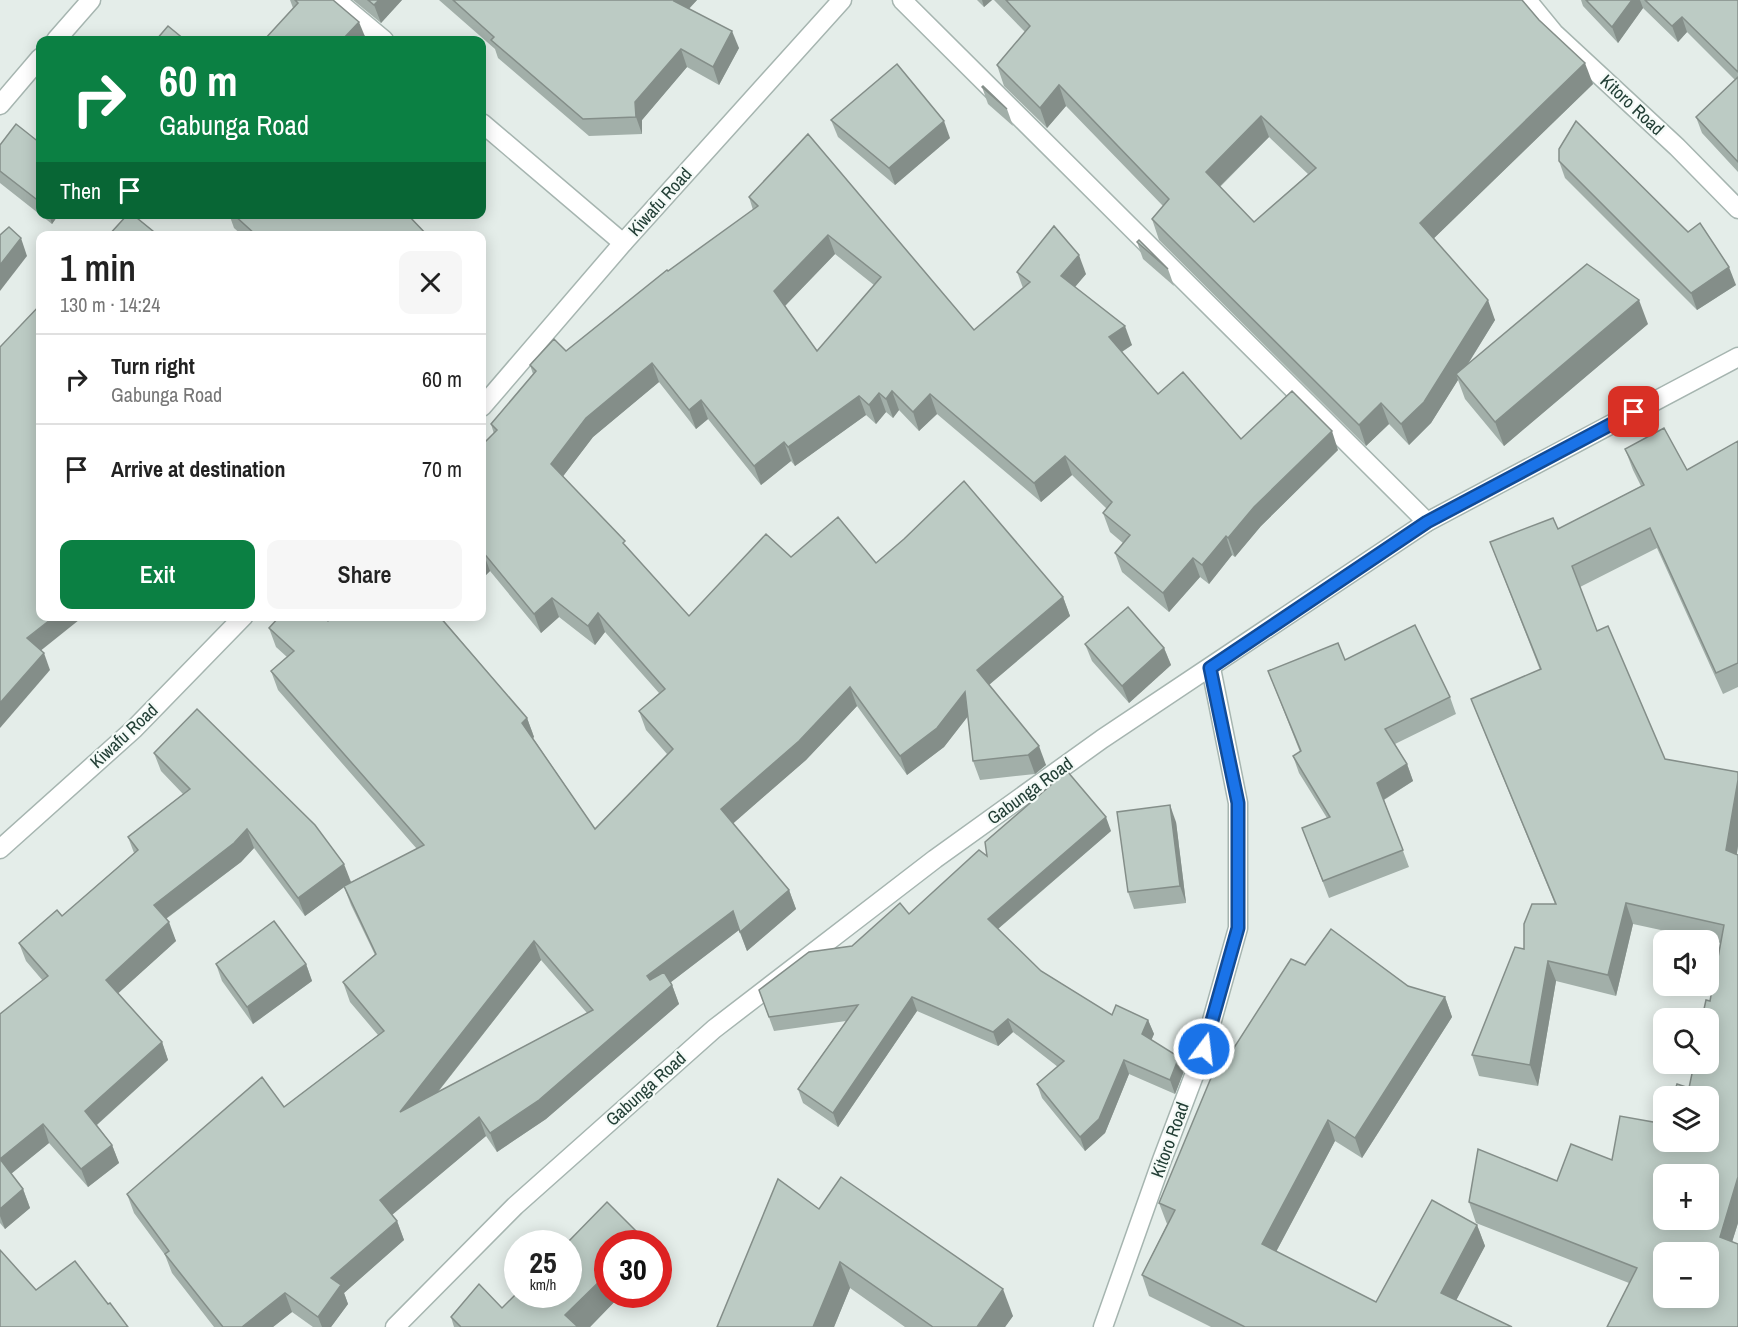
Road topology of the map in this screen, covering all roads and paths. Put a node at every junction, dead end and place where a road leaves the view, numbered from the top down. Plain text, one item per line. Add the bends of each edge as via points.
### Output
1 (92, 0) edge
2 (336, 0) edge
3 (842, 0) edge
4 (902, 0) edge
5 (1527, 0) edge
6 (60, 36) edge
7 (379, 36) edge
8 (36, 63) edge
9 (0, 105) edge
10 (486, 126) edge
11 (1738, 209) edge
12 (623, 243) junction
13 (1738, 357) edge
14 (486, 402) edge
15 (1427, 522) junction
16 (238, 621) edge
17 (1210, 668) junction
18 (0, 849) edge
19 (395, 1327) edge
20 (1103, 1327) edge

1 - 6 street
2 - 7 street
3 - 12 street, Kiwafu Road
4 - 15 street
5 - 11 street, Kitoro Road via 1554,33
8 - 9 street
10 - 12 street
12 - 14 street, Kiwafu Road
13 - 15 street, Gabunga Road
15 - 17 street, Gabunga Road
16 - 18 street, Kiwafu Road via 134,729
17 - 19 street, Gabunga Road via 1102,739 935,859 714,1029 515,1206
17 - 20 street, Kitoro Road via 1238,803 1238,928 1204,1049

